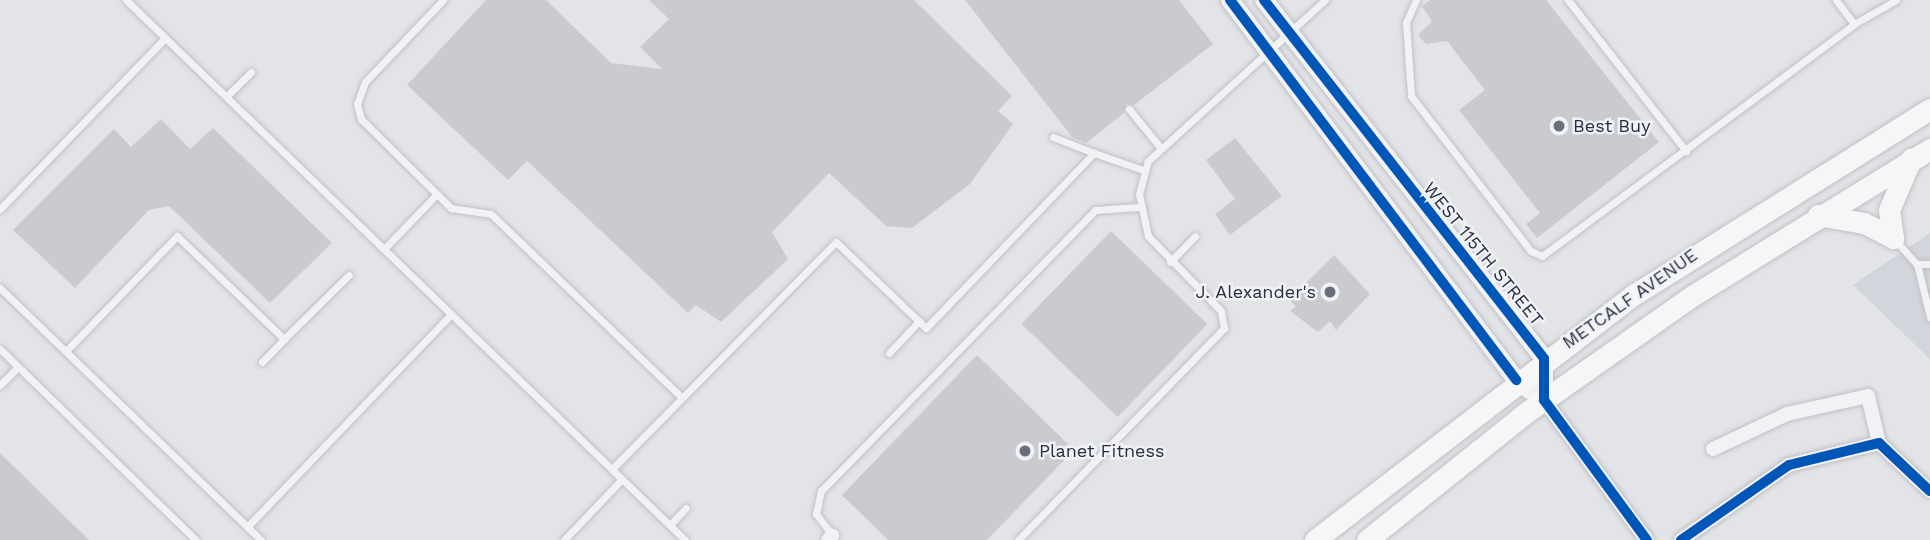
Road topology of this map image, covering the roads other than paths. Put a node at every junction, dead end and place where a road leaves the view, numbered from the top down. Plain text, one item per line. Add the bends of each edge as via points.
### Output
1 (126, 0) edge
2 (443, 0) edge
3 (1230, 0) edge
4 (1264, 0) edge
5 (1325, 0) edge
6 (1416, 0) edge
7 (1568, 0) edge
8 (1836, 0) edge
9 (1890, 1) edge
10 (1854, 23) junction
11 (1287, 30) junction
12 (166, 38) junction
13 (1266, 49) junction
14 (251, 72) dead end
15 (227, 96) junction
16 (1129, 109) dead end
17 (1930, 109) edge
18 (1053, 137) dead end
19 (1160, 147) junction
20 (1686, 151) junction
21 (1094, 153) junction
22 (1921, 154) edge
23 (1143, 170) junction
24 (436, 194) junction
25 (1139, 207) junction
26 (0, 209) edge
27 (1818, 215) junction
28 (1195, 236) dead end
29 (1893, 238) junction
30 (384, 249) junction
31 (1170, 262) junction
32 (1917, 264) junction
33 (1930, 264) edge
34 (349, 275) dead end
35 (0, 288) edge
36 (451, 314) junction
37 (1930, 317) edge
38 (919, 321) junction
39 (284, 339) junction
40 (0, 349) edge
41 (66, 351) junction
42 (889, 353) dead end
43 (1544, 359) junction
44 (262, 362) dead end
45 (18, 367) junction
46 (1516, 380) junction
47 (0, 385) edge
48 (681, 397) junction
49 (1544, 400) junction
50 (1879, 443) junction
51 (1713, 449) dead end
52 (611, 469) junction
53 (622, 479) junction
54 (1930, 491) edge
55 (686, 508) dead end
56 (670, 525) junction
57 (247, 527) junction
58 (832, 539) edge
59 (196, 540) edge
60 (261, 540) edge
61 (564, 540) edge
62 (685, 540) edge
63 (1018, 540) edge
64 (1315, 540) edge
65 (1367, 540) edge
66 (1647, 540) edge
67 (1681, 540) edge

1 - 12 lane
2 - 24 lane via 365,82 357,104 369,131
3 - 13 street
4 - 11 street, WEST 115TH STREET
5 - 11 lane
6 - 20 lane via 1406,22 1411,96 1531,251 1552,253
7 - 20 lane
8 - 10 lane
9 - 10 lane
10 - 20 lane
11 - 13 lane
11 - 43 street, WEST 115TH STREET
12 - 15 lane
12 - 26 lane
13 - 19 lane
13 - 46 street
14 - 15 lane
15 - 30 lane
16 - 19 lane
17 - 43 main road, METCALF AVENUE via 1725,234
18 - 21 lane
19 - 23 lane
21 - 23 lane
21 - 38 lane via 926,328
22 - 27 main road, METCALF AVENUE
22 - 29 main road via 1889,210
23 - 25 lane
24 - 30 lane
24 - 48 lane via 452,208 491,214
25 - 31 lane via 1148,236
25 - 58 lane via 1095,210 821,491 817,514
27 - 29 main road via 1864,223
27 - 49 main road, METCALF AVENUE
28 - 31 lane
29 - 32 lane
30 - 36 lane
31 - 63 lane via 1221,311 1224,328
32 - 33 lane
32 - 37 lane
34 - 39 lane
35 - 41 lane
36 - 52 lane
36 - 57 lane
38 - 42 lane
38 - 48 lane via 836,242
39 - 41 lane via 177,236
39 - 44 lane
40 - 45 lane
41 - 57 lane
43 - 46 main road, METCALF AVENUE
43 - 49 street
45 - 47 lane
45 - 59 lane
46 - 49 street
46 - 64 main road, METCALF AVENUE
48 - 52 lane
49 - 65 main road, METCALF AVENUE
49 - 66 street
50 - 51 street via 1868,396 1787,414
50 - 54 street
50 - 67 street via 1789,465
52 - 53 lane
53 - 56 lane
53 - 61 lane
55 - 56 lane
56 - 62 lane
57 - 60 lane

